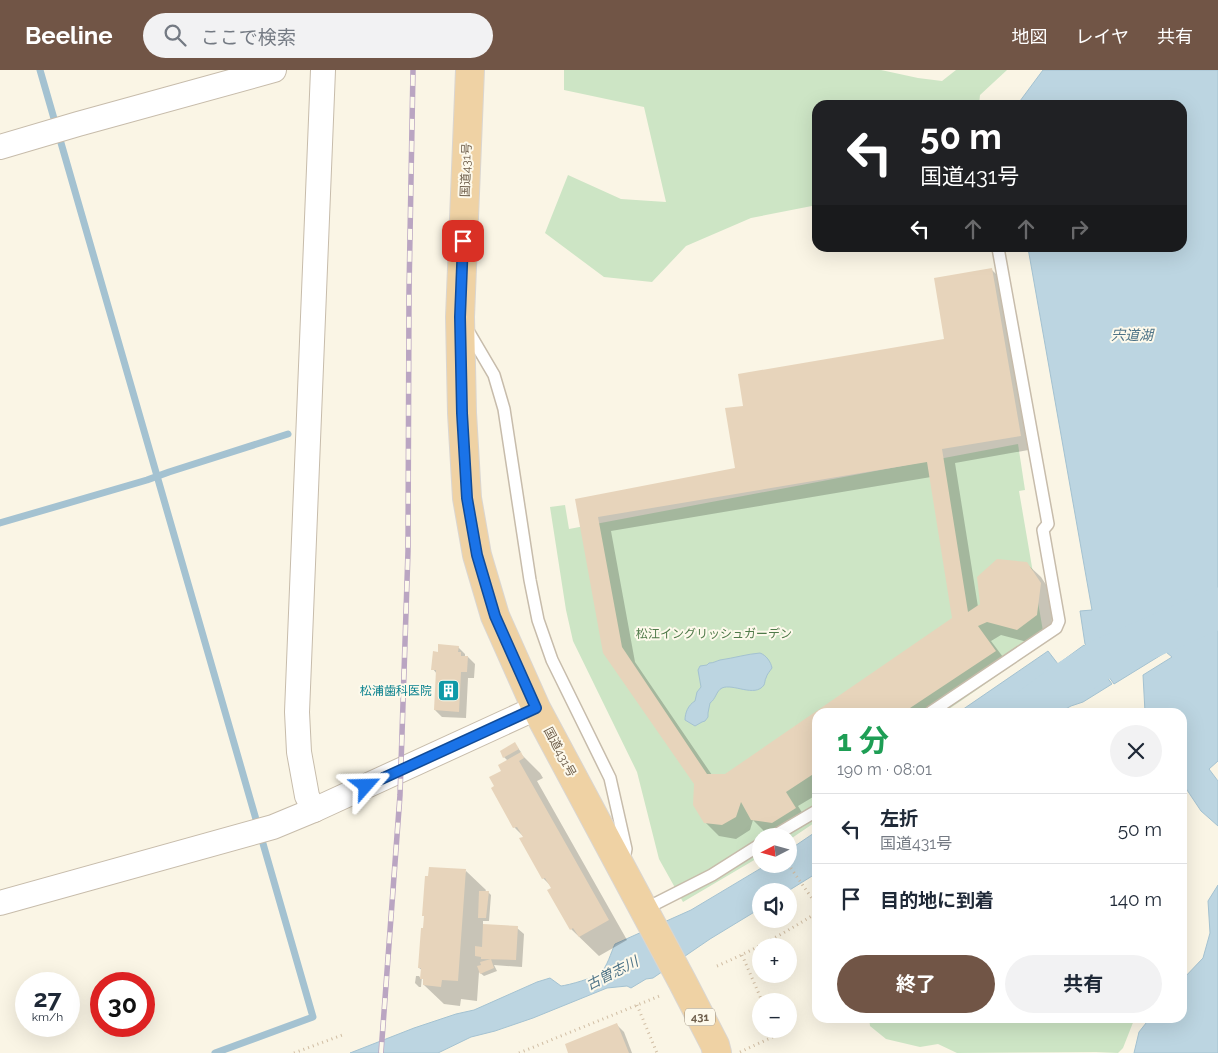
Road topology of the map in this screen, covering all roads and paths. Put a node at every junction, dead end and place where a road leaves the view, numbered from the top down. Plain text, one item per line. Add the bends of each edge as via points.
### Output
1 (274, 70) edge
2 (323, 70) edge
3 (470, 70) edge
4 (0, 147) edge
5 (999, 252) edge
6 (460, 317) junction
7 (536, 708) junction
8 (937, 708) edge
9 (314, 810) junction
10 (812, 814) edge
11 (788, 828) edge
12 (752, 850) edge
13 (623, 870) junction
14 (794, 873) edge
15 (812, 899) edge
16 (0, 903) edge
17 (644, 913) junction
18 (812, 916) edge
19 (742, 955) junction
20 (717, 966) dead end
21 (672, 988) junction
22 (759, 993) edge
23 (637, 1005) junction
24 (345, 1034) dead end
25 (770, 1038) edge
26 (294, 1053) edge
27 (519, 1053) edge
28 (657, 1053) edge
29 (717, 1053) edge
30 (737, 1053) edge

1 - 4 street
2 - 9 street via 297,712 306,796
3 - 6 highway, 国道431号 / 431
5 - 8 lane via 1048,524 1043,530 1059,620 1056,628
6 - 7 highway, 国道431号 / 431 via 467,498 477,555 495,616
6 - 13 lane via 494,375 504,409 538,620 552,660 610,778 626,849
7 - 9 street
7 - 13 highway, 国道431号 / 431
9 - 16 street via 273,827
10 - 11 lane
12 - 17 lane
13 - 17 highway, 国道431号 / 431
14 - 15 path
17 - 21 highway, 国道431号 / 431
18 - 19 path
19 - 20 path
19 - 22 path
21 - 23 path
21 - 29 highway, 国道431号 / 431 via 715,1045
23 - 27 path
23 - 28 path
24 - 26 path
25 - 30 path

